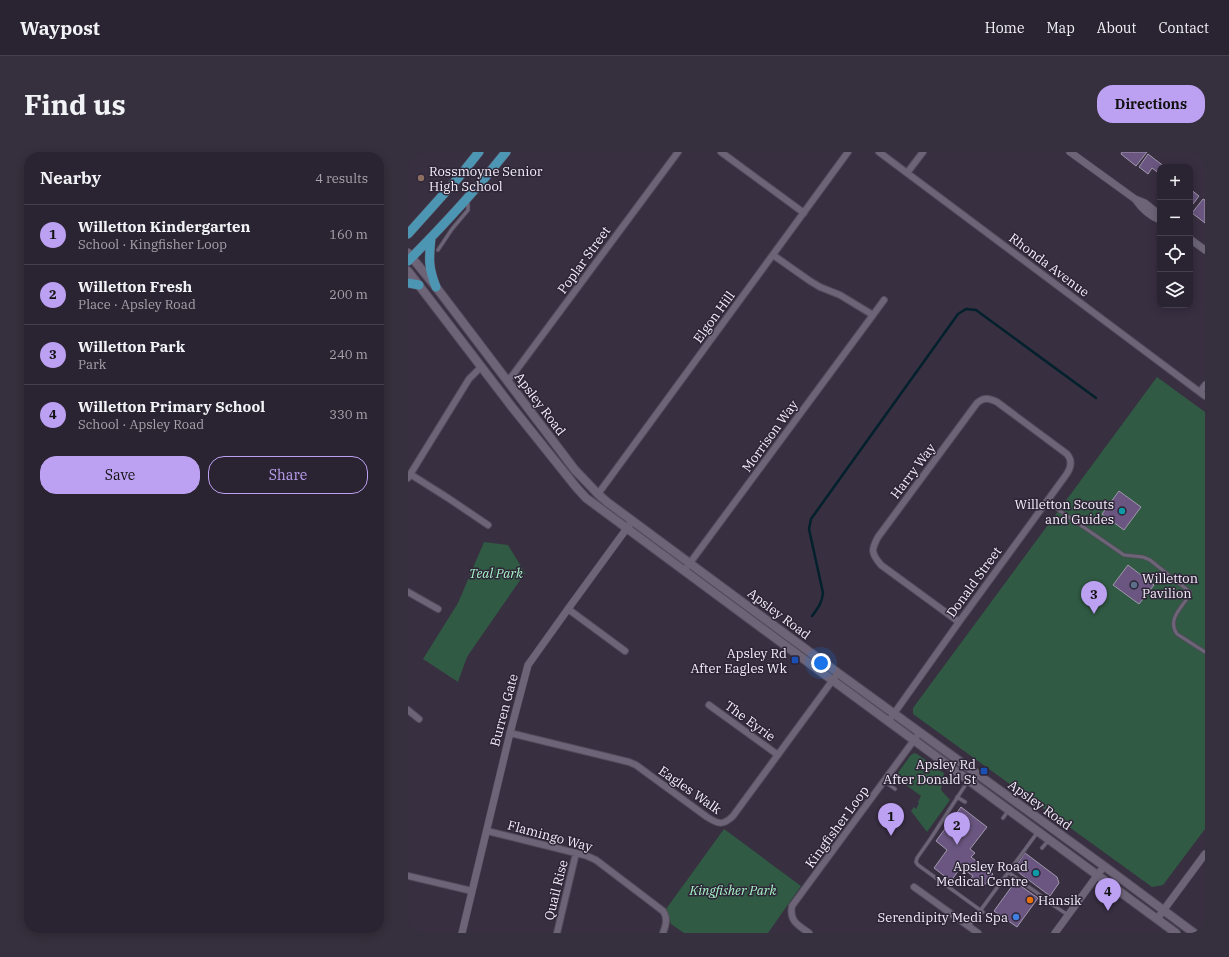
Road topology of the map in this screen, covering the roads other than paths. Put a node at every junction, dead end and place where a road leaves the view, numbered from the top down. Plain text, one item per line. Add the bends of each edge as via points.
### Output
1 (480, 152) edge
2 (506, 152) edge
3 (678, 152) edge
4 (721, 152) edge
5 (848, 152) edge
6 (879, 152) edge
7 (922, 152) edge
8 (1070, 152) edge
9 (907, 173) junction
10 (1135, 199) junction
11 (464, 201) junction
12 (804, 213) junction
13 (1157, 213) edge
14 (1157, 219) edge
15 (408, 234) edge
16 (431, 238) junction
17 (1193, 242) edge
18 (438, 250) dead end
19 (1205, 250) edge
20 (773, 255) junction
21 (409, 257) edge
22 (408, 271) edge
23 (408, 283) edge
24 (419, 285) junction
25 (436, 287) junction
26 (884, 300) dead end
27 (873, 315) junction
28 (481, 367) junction
29 (507, 380) junction
30 (1205, 385) edge
31 (1202, 394) edge
32 (1067, 454) joint
33 (409, 476) edge
34 (598, 494) junction
35 (1047, 502) junction
36 (632, 522) junction
37 (488, 525) dead end
38 (627, 529) junction
39 (690, 563) junction
40 (684, 571) junction
41 (408, 592) edge
42 (438, 609) dead end
43 (568, 609) junction
44 (959, 622) junction
45 (625, 651) dead end
46 (1205, 652) edge
47 (838, 673) junction
48 (832, 680) junction
49 (709, 705) dead end
50 (408, 710) edge
51 (894, 713) junction
52 (419, 719) dead end
53 (888, 722) junction
54 (920, 732) junction
55 (510, 733) junction
56 (914, 741) junction
57 (778, 755) junction
58 (968, 780) junction
59 (884, 781) junction
60 (895, 789) dead end
61 (957, 797) junction
62 (965, 802) dead end
63 (1009, 810) junction
64 (1003, 818) dead end
65 (486, 831) junction
66 (1038, 831) junction
67 (1049, 839) junction
68 (1042, 848) dead end
69 (576, 852) junction
70 (1205, 854) edge
71 (1104, 866) junction
72 (1008, 872) junction
73 (1097, 874) junction
74 (408, 876) edge
75 (914, 887) dead end
76 (472, 891) junction
77 (1047, 900) dead end
78 (1053, 905) dead end
79 (1164, 910) junction
80 (982, 911) junction
81 (1068, 915) junction
82 (1158, 919) junction
83 (969, 926) junction
84 (462, 933) edge
85 (557, 933) edge
86 (662, 933) edge
87 (809, 933) edge
88 (978, 933) edge
89 (1055, 933) edge
90 (1176, 933) edge
91 (1194, 933) edge

1 - 15 main road
2 - 11 main road
3 - 29 street, Poplar Street
4 - 12 street
5 - 12 street, Elgon Hill
6 - 9 street, Rhonda Avenue
7 - 9 street
8 - 10 street
9 - 31 street, Rhonda Avenue
10 - 13 street
10 - 14 street
11 - 16 main road
11 - 18 lane via 468,204 468,210
12 - 20 street, Elgon Hill
16 - 21 main road
16 - 25 main road via 429,261
17 - 19 street
20 - 27 street via 820,287 840,294
20 - 34 street, Elgon Hill
21 - 25 main road, Apsley Road
22 - 24 main road, Apsley Road
23 - 24 main road
24 - 28 main road, Apsley Road
25 - 29 main road, Apsley Road
26 - 27 street, Morrison Way
27 - 39 street, Morrison Way
28 - 33 street via 469,379
28 - 38 main road, Apsley Road via 576,487 597,507
29 - 34 main road, Apsley Road via 575,470
30 - 31 street
32 - 35 street, Donald Street via 1071,461 1069,470
32 - 44 street, Harry Way via 997,402 985,398 977,403 878,537 873,546 874,557 881,565
33 - 37 street
34 - 36 main road, Apsley Road
35 - 44 street, Donald Street
35 - 46 lane via 1124,555 1150,560 1190,592 1174,619 1174,630
36 - 38 street, Burren Gate
36 - 39 main road, Apsley Road
38 - 40 main road, Apsley Road
38 - 43 street, Burren Gate
39 - 40 street, Morrison Way
39 - 47 main road, Apsley Road
40 - 48 main road, Apsley Road
41 - 42 street
43 - 45 street
43 - 55 street, Burren Gate via 528,665
44 - 51 street, Donald Street
47 - 48 street, Eagles Walk
47 - 51 main road, Apsley Road
48 - 53 main road, Apsley Road
48 - 57 street, Eagles Walk
49 - 57 street, The Eyrie
50 - 52 street
51 - 53 street, Donald Street
51 - 54 main road, Apsley Road
53 - 56 main road, Apsley Road
54 - 56 street, Kingfisher Loop
54 - 71 main road, Apsley Road
55 - 57 street, Eagles Walk via 628,762 720,824 733,816
55 - 65 street, Burren Gate
56 - 58 main road, Apsley Road
56 - 59 street, Kingfisher Loop
58 - 61 lane
58 - 63 main road, Apsley Road
59 - 60 lane
59 - 87 street, Kingfisher Loop via 792,906 792,919
61 - 62 lane
61 - 80 lane via 916,862
63 - 64 lane
63 - 66 main road, Apsley Road
65 - 69 street, Flamingo Way
65 - 76 street, Burren Gate
66 - 67 main road, Apsley Road
66 - 72 lane
67 - 68 lane
67 - 73 main road, Apsley Road
69 - 85 street, Quail Rise
69 - 86 street, Flamingo Way via 596,860 666,914
70 - 79 street
71 - 73 street
71 - 79 main road, Apsley Road
72 - 77 lane
72 - 80 lane
73 - 81 street
73 - 82 main road, Apsley Road
74 - 76 street
75 - 83 street
76 - 84 street, Burren Gate
78 - 81 lane
79 - 82 street
79 - 91 main road, Apsley Road
80 - 83 lane
81 - 89 street
82 - 90 main road, Apsley Road
83 - 88 street

